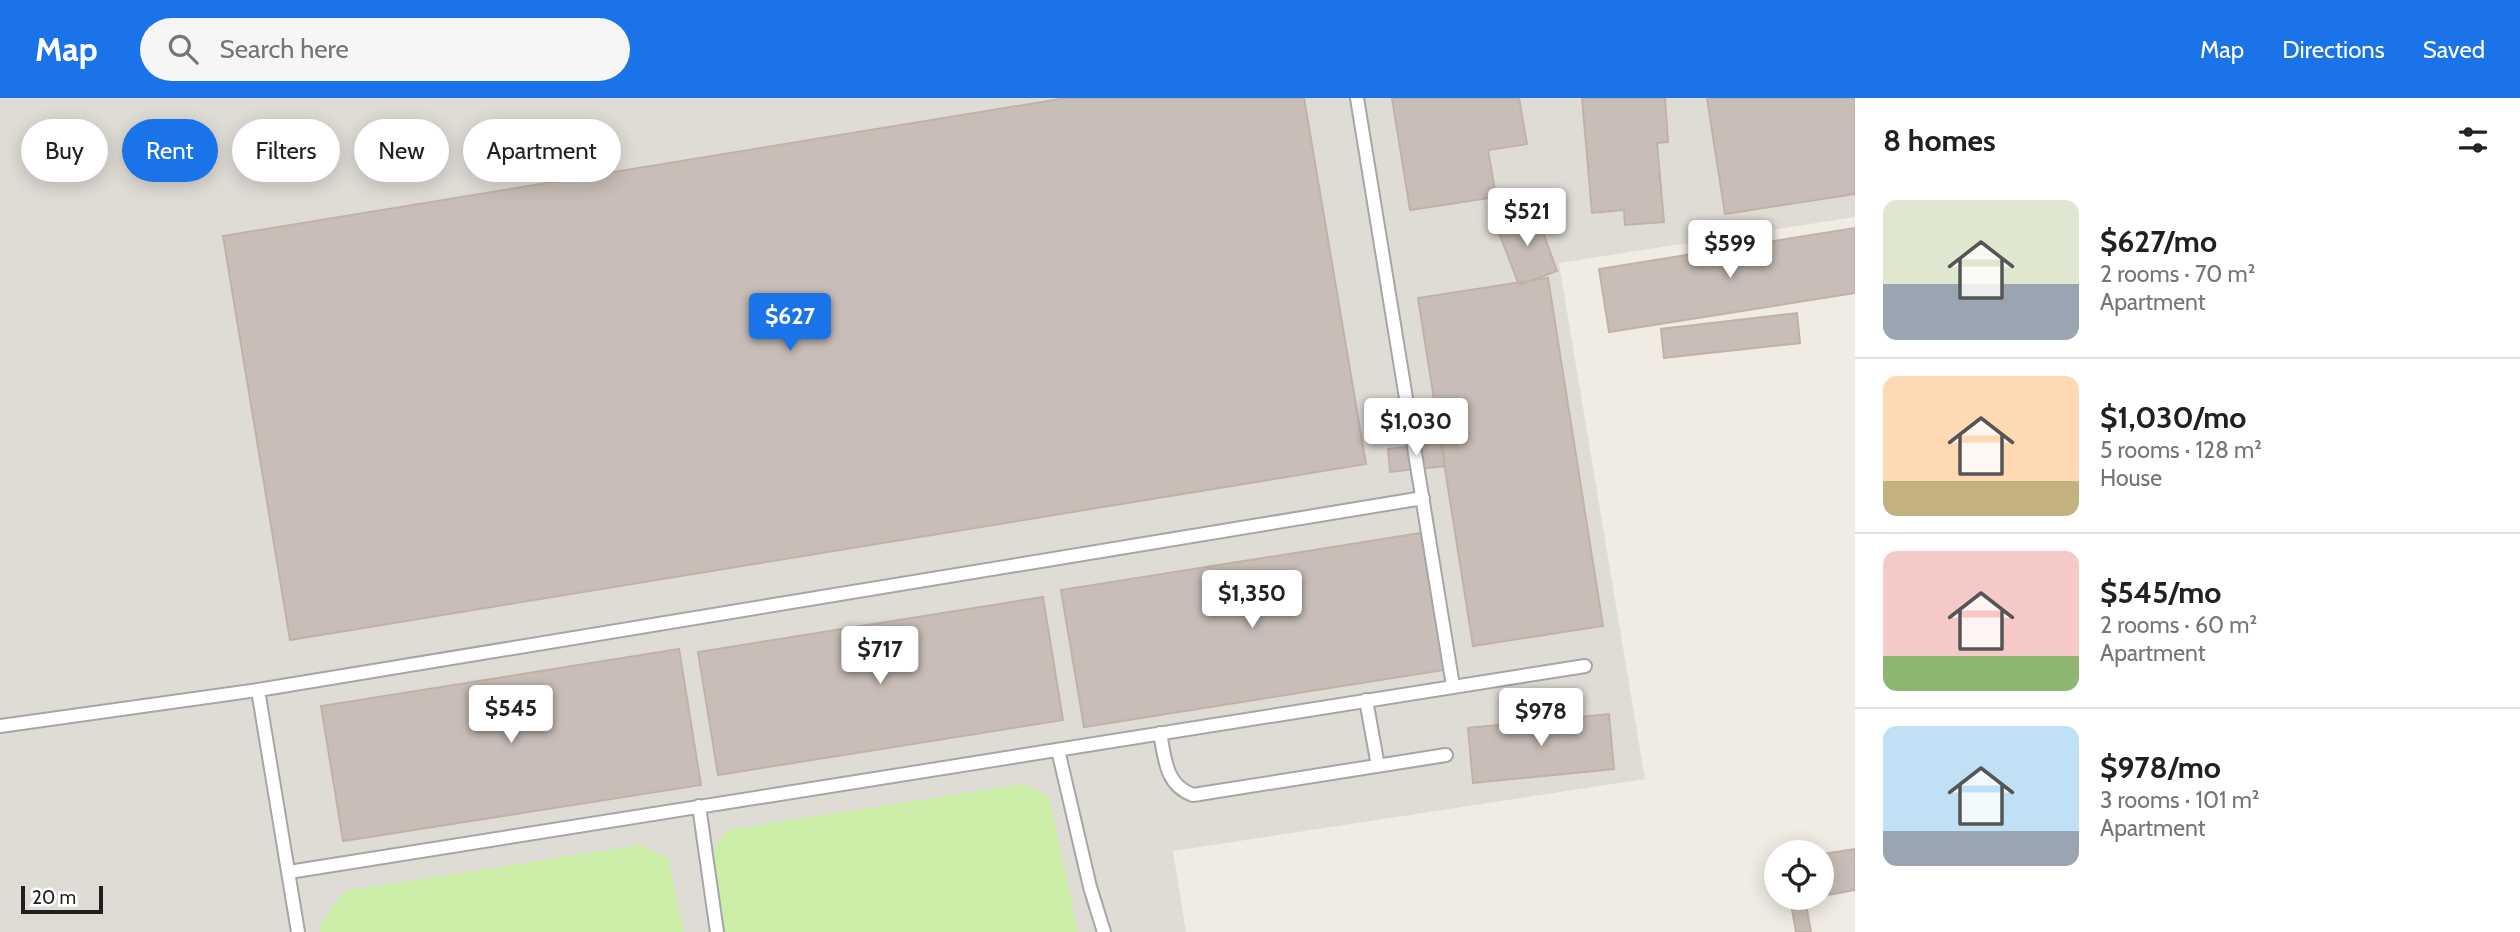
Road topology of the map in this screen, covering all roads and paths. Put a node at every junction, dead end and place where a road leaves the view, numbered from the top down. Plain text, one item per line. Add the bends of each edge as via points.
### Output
1 (1357, 98) edge
2 (1423, 498) junction
3 (1585, 666) dead end
4 (1453, 686) junction
5 (258, 690) junction
6 (1366, 700) junction
7 (0, 726) edge
8 (1160, 733) junction
9 (1058, 750) junction
10 (1446, 755) dead end
11 (1378, 766) junction
12 (699, 806) junction
13 (289, 872) junction
14 (298, 932) edge
15 (717, 932) edge
16 (1104, 932) edge

1 - 2 lane
2 - 4 lane
2 - 5 lane
3 - 4 lane
4 - 6 lane
5 - 7 lane
5 - 13 lane
6 - 8 lane
6 - 11 lane
8 - 9 lane
8 - 11 lane via 1172,782 1193,795
9 - 12 lane
9 - 16 lane
10 - 11 lane
12 - 13 lane
12 - 15 lane
13 - 14 lane

